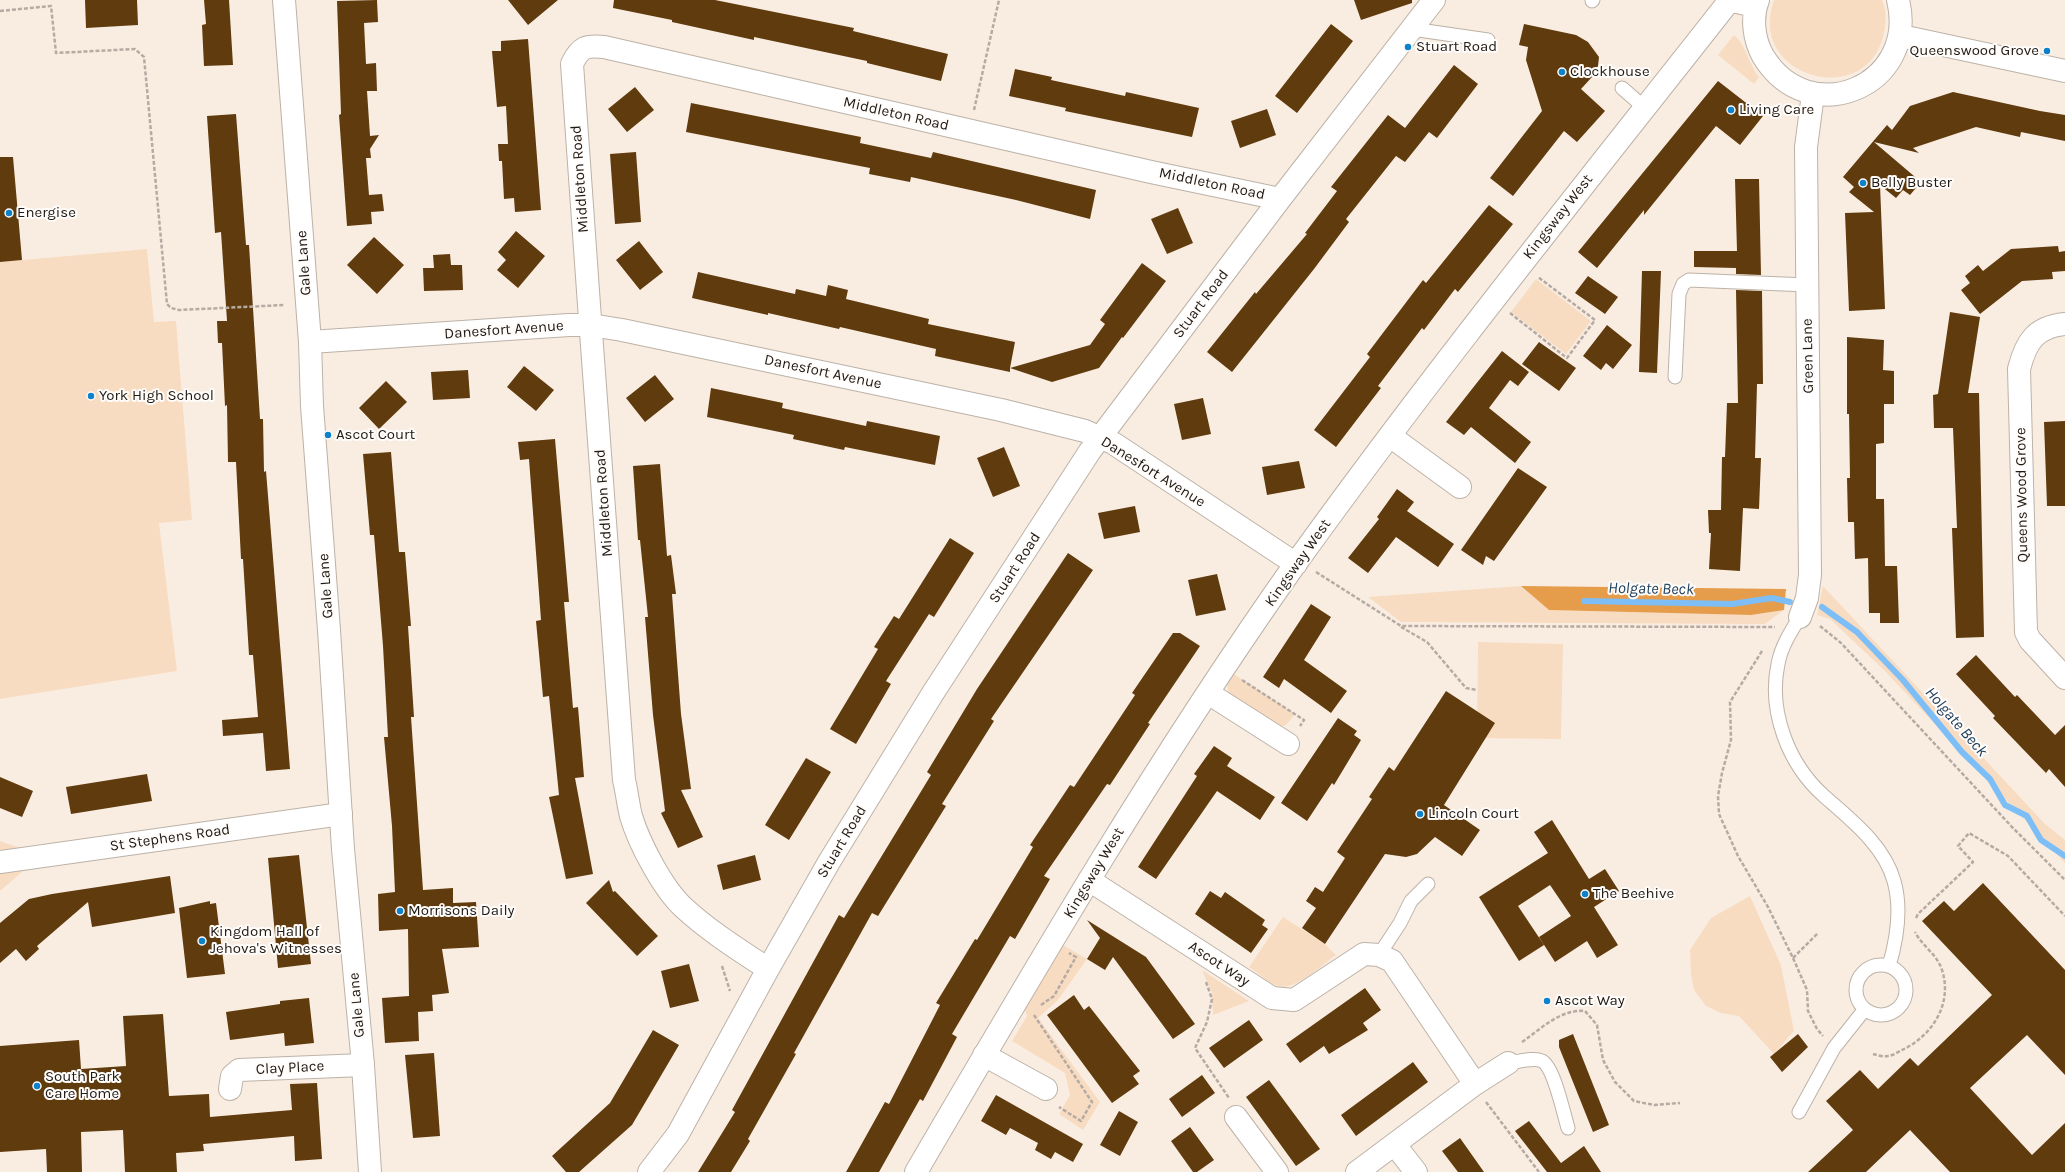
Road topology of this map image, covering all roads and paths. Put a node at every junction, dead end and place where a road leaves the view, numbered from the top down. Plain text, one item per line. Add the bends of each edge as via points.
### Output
1 (284, 0) edge
2 (999, 0) edge
3 (1434, 0) edge
4 (1729, 0) edge
5 (1898, 0) edge
6 (1757, 3) edge
7 (0, 11) edge
8 (1412, 29) junction
9 (1901, 36) junction
10 (1488, 40) dead end
11 (2065, 71) edge
12 (1622, 88) dead end
13 (1813, 94) junction
14 (1645, 108) junction
15 (970, 130) junction
16 (1280, 199) junction
17 (1522, 264) junction
18 (1807, 285) junction
19 (1494, 300) junction
20 (307, 304) junction
21 (2065, 324) edge
22 (591, 326) junction
23 (310, 342) junction
24 (1675, 377) dead end
25 (1390, 436) junction
26 (1100, 438) junction
27 (1460, 487) dead end
28 (1297, 563) junction
29 (1800, 617) junction
30 (1401, 626) junction
31 (1773, 633) dead end
32 (1765, 646) dead end
33 (1225, 668) junction
34 (2065, 678) edge
35 (1477, 690) dead end
36 (1208, 693) junction
37 (1288, 744) joint
38 (341, 814) junction
39 (0, 862) edge
40 (1089, 880) junction
41 (2065, 880) edge
42 (1428, 884) dead end
43 (2065, 916) edge
44 (1915, 920) dead end
45 (1914, 930) dead end
46 (1818, 933) dead end
47 (1052, 942) junction
48 (1379, 955) junction
49 (1792, 958) junction
50 (721, 964) dead end
51 (1889, 966) junction
52 (768, 969) junction
53 (1204, 977) dead end
54 (731, 996) dead end
55 (1037, 1008) dead end
56 (1865, 1009) junction
57 (1032, 1012) dead end
58 (1834, 1048) junction
59 (1873, 1054) dead end
60 (984, 1055) junction
61 (1508, 1063) junction
62 (363, 1065) junction
63 (1474, 1084) junction
64 (230, 1089) dead end
65 (1046, 1089) joint
66 (1680, 1103) dead end
67 (1799, 1112) dead end
68 (1236, 1117) joint
69 (1568, 1128) dead end
70 (1395, 1145) junction
71 (370, 1172) edge
72 (649, 1172) edge
73 (916, 1172) edge
74 (1278, 1172) edge
75 (1357, 1172) edge
76 (1416, 1172) edge
77 (1539, 1172) edge

1 - 20 street, Gale Lane
2 - 15 path
3 - 8 street, Stuart Road
4 - 6 street
4 - 14 street, Kingsway West
5 - 9 street via 1902,14
6 - 13 street via 1754,28 1760,49 1771,68 1787,82
7 - 20 path via 51,6 56,53 134,50 144,57 167,304 171,308 179,310
8 - 10 lane
8 - 16 street, Stuart Road
9 - 11 street
9 - 13 street via 1892,59 1876,77 1855,90 1831,95
12 - 14 lane
13 - 18 street, Green Lane via 1806,147
14 - 17 street, Kingsway West
15 - 16 street, Middleton Road
15 - 22 street, Middleton Road via 604,47 589,46 577,53 572,64
16 - 26 street, Stuart Road
17 - 19 street, Kingsway West
17 - 19 path via 1595,320 1567,358
18 - 24 lane via 1689,280 1682,284 1679,294
18 - 29 street, Green Lane via 1810,575 1807,598
19 - 25 street, Kingsway West
20 - 23 street, Gale Lane
21 - 34 street, Queens Wood Grove via 2042,330 2030,340 2019,369 2026,632 2030,640
22 - 23 street, Danesfort Avenue via 569,325
22 - 26 street, Danesfort Avenue via 716,349 1001,410 1073,428
22 - 52 street, Middleton Road via 624,780 631,816 659,875 683,907
23 - 38 street, Gale Lane via 312,406
25 - 27 street
25 - 28 street, Kingsway West
26 - 28 street, Danesfort Avenue via 1113,443
26 - 52 street, Stuart Road via 933,693 829,862
28 - 30 path
28 - 33 street, Kingsway West
29 - 41 path via 1820,626 1841,642 2012,827
29 - 51 lane via 1788,637 1778,663 1775,686 1781,729 1792,755 1806,775 1823,795 1858,826 1886,862 1894,881 1898,902 1895,945
30 - 31 path via 1776,627
30 - 35 path via 1427,642 1466,688
32 - 49 path via 1730,702 1731,740 1718,796 1719,814 1738,856 1768,907
33 - 36 street, Kingsway West
33 - 37 path via 1304,720
36 - 37 street
36 - 40 street, Kingsway West
38 - 39 street, St Stephens Road
38 - 62 street, Gale Lane
40 - 47 street, Kingsway West
40 - 48 street, Ascot Way via 1272,998 1294,1000 1364,954
42 - 48 lane via 1411,901
43 - 44 path via 2008,856 1970,833 1958,846 1973,862 1918,914
45 - 59 path via 1935,955 1942,970 1945,988 1942,1006 1936,1022 1924,1036 1909,1047 1889,1056
46 - 49 path
47 - 55 path via 1076,957 1054,996
47 - 60 street, Kingsway West
48 - 63 street via 1392,961 1401,972
49 - 58 path via 1807,990 1808,1011 1817,1029
50 - 54 path
51 - 56 lane via 1874,965 1867,968 1857,981 1856,996
51 - 56 lane via 1902,975 1906,990 1905,998 1895,1011 1887,1014 1880,1015
52 - 72 street, Stuart Road via 678,1134
53 - 68 path via 1212,999 1207,1022 1195,1048 1235,1105
56 - 58 lane
57 - 65 path via 1092,1102 1082,1121 1054,1104
58 - 67 lane
60 - 65 street
60 - 73 street, Kingsway West
61 - 63 street
61 - 66 path via 1511,1050 1564,1013 1585,1011 1597,1026 1603,1060 1615,1082 1634,1101 1654,1105
61 - 69 lane via 1530,1060 1542,1062 1550,1069
62 - 64 street, Clay Place via 239,1070 232,1076
62 - 71 street, Gale Lane
63 - 70 street
63 - 77 path
68 - 74 street
70 - 75 street
70 - 76 street

